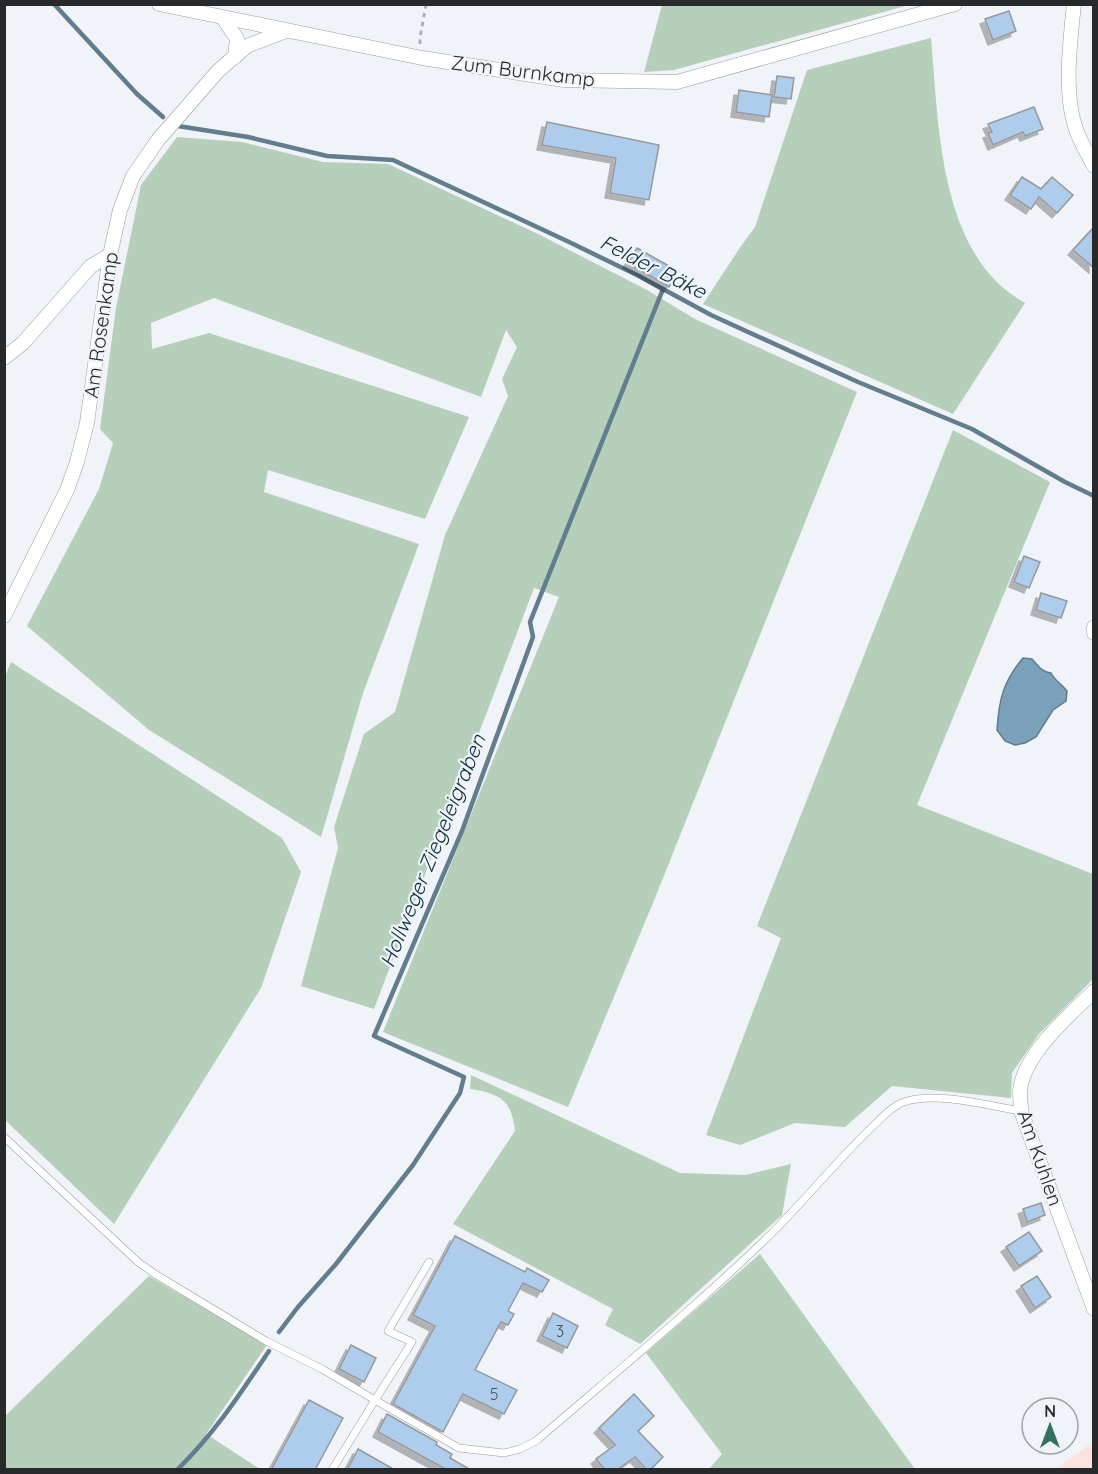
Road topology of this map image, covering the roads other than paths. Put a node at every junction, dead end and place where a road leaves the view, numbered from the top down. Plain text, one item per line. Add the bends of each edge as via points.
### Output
1 (159, 4) edge
2 (955, 4) edge
3 (1074, 4) edge
4 (218, 13) edge
5 (286, 31) junction
6 (235, 57) junction
7 (1094, 166) edge
8 (110, 255) junction
9 (4, 358) edge
10 (4, 616) edge
11 (1094, 627) edge
12 (1094, 633) edge
13 (1094, 991) edge
14 (1021, 1111) junction
15 (4, 1137) edge
16 (429, 1262) dead end
17 (1094, 1309) edge
18 (375, 1400) junction
19 (332, 1470) edge

1 - 4 street, Zum Burnkamp
2 - 5 street, Zum Burnkamp via 677,82 564,80
3 - 7 street via 1070,97 1076,130
4 - 5 street, Zum Burnkamp
4 - 6 street via 237,39
5 - 6 street, Am Rosenkamp via 247,46
6 - 8 street, Am Rosenkamp via 180,114 134,176 120,210
8 - 9 street via 91,266 23,343
8 - 10 street, Am Rosenkamp via 87,423 77,462
11 - 12 street
13 - 14 street, Am Kuhlen via 1036,1053 1020,1091
14 - 17 street, Am Kuhlen
14 - 18 lane via 944,1099 903,1102 890,1110 772,1233 642,1351 536,1441 520,1449 504,1453 459,1448
15 - 18 lane via 138,1262 266,1341
16 - 18 lane via 388,1331 412,1342
18 - 19 lane

